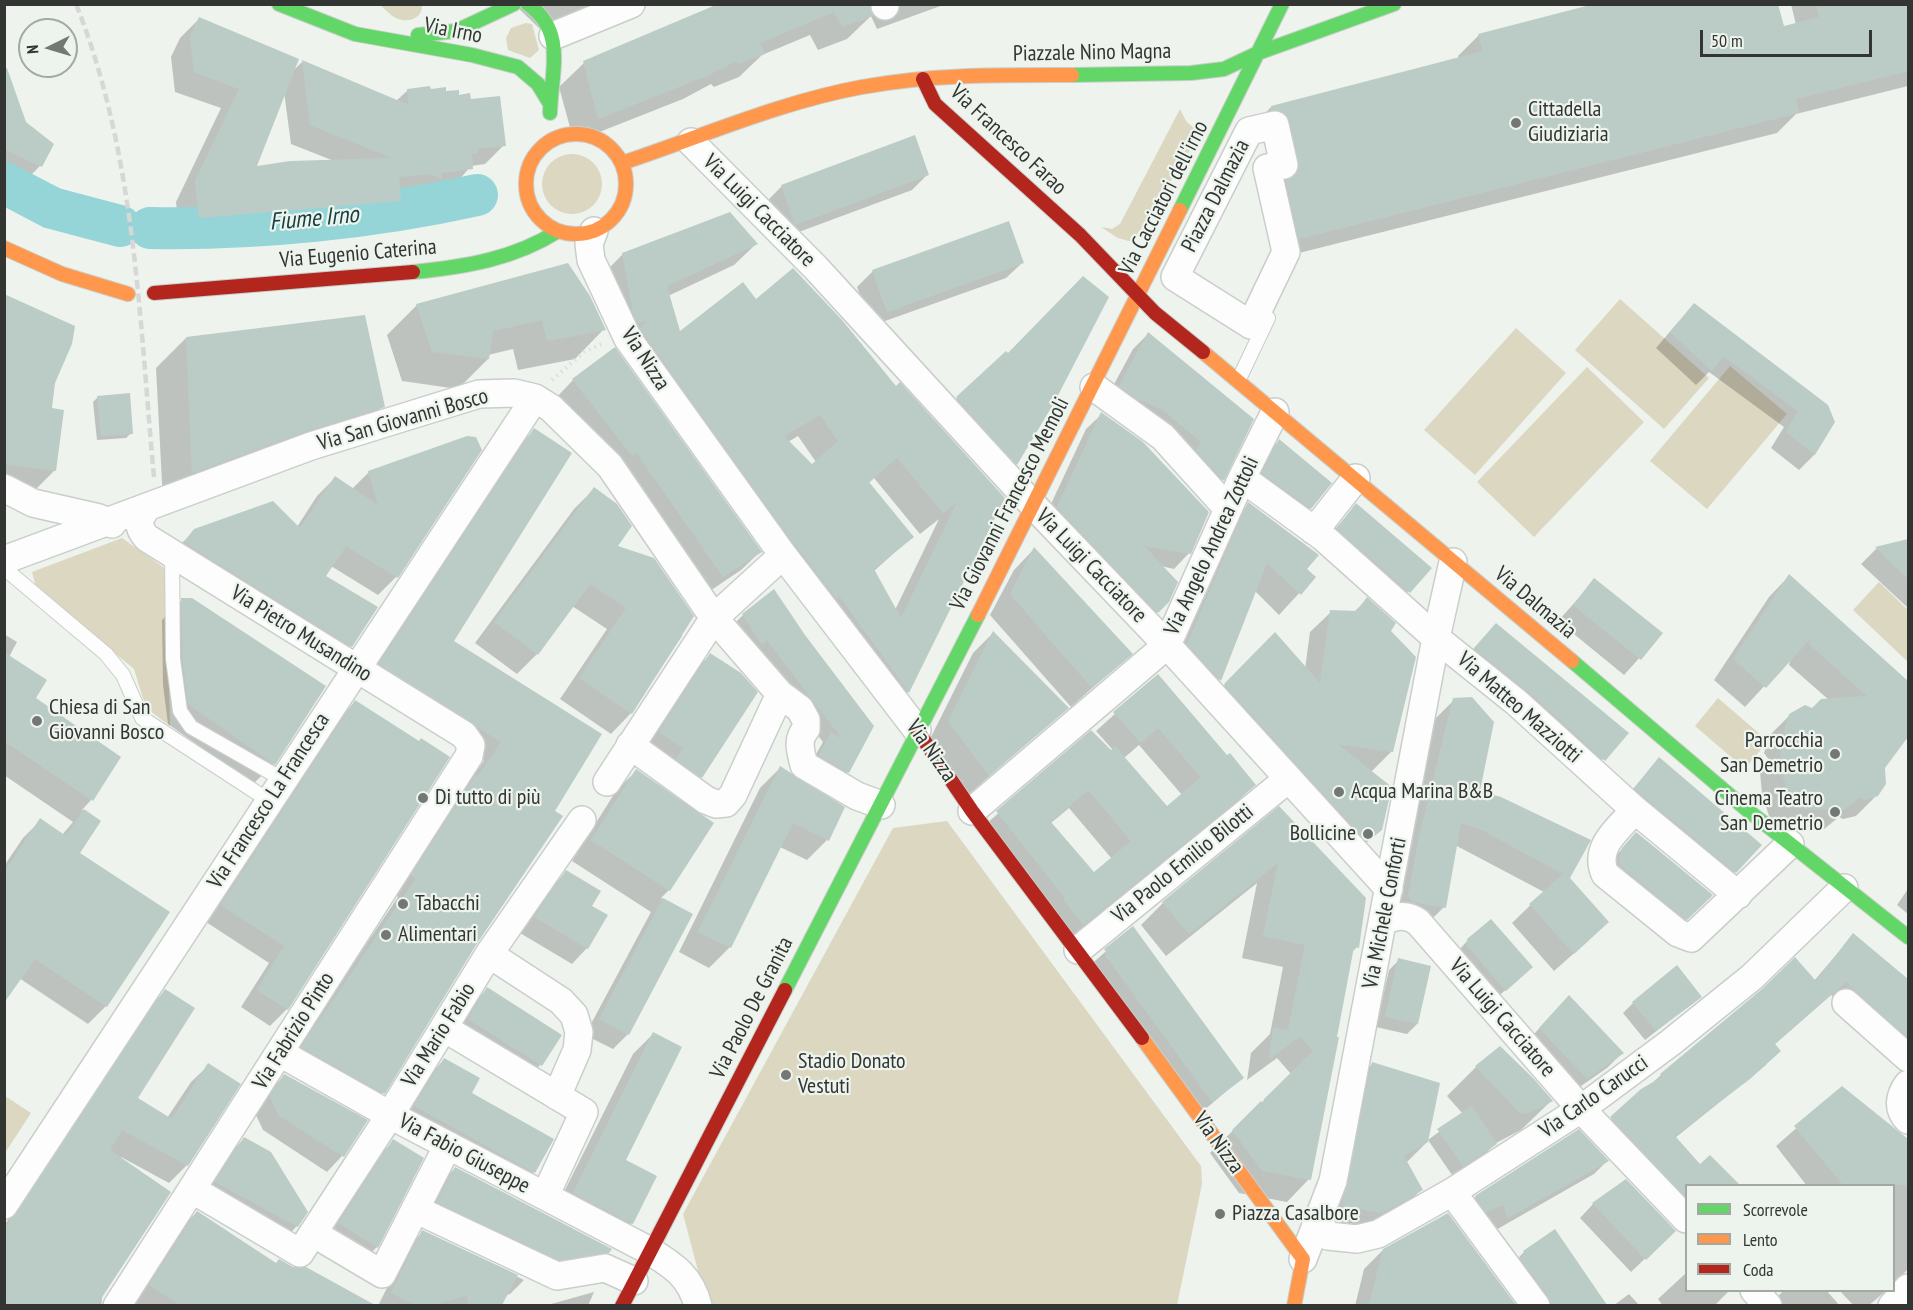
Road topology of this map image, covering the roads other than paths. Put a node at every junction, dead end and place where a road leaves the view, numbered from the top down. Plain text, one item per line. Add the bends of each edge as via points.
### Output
1 (279, 4) edge
2 (514, 4) edge
3 (528, 4) edge
4 (631, 4) edge
5 (1284, 4) edge
6 (1394, 4) edge
7 (473, 5) edge
8 (1326, 31) junction
9 (453, 33) junction
10 (355, 34) junction
11 (553, 36) junction
12 (1258, 53) junction
13 (1191, 73) junction
14 (922, 79) junction
15 (549, 102) junction
16 (1228, 117) junction
17 (556, 139) junction
18 (691, 142) junction
19 (622, 164) junction
20 (558, 231) junction
21 (594, 231) junction
22 (1295, 240) dead end
23 (4, 248) edge
24 (1174, 277) junction
25 (154, 293) dead end
26 (128, 294) dead end
27 (1147, 305) junction
28 (1238, 381) junction
29 (1094, 387) junction
30 (535, 398) junction
31 (1275, 412) junction
32 (1242, 478) junction
33 (1356, 478) junction
34 (4, 488) edge
35 (1034, 506) junction
36 (146, 508) junction
37 (1228, 509) junction
38 (72, 514) junction
39 (109, 523) junction
40 (1314, 531) junction
41 (147, 538) junction
42 (43, 546) junction
43 (172, 555) junction
44 (783, 555) junction
45 (4, 560) edge
46 (1453, 562) junction
47 (4, 568) edge
48 (714, 618) junction
49 (1436, 638) junction
50 (1167, 645) junction
51 (356, 668) junction
52 (780, 694) junction
53 (917, 730) junction
54 (630, 745) junction
55 (469, 756) joint
56 (1288, 779) junction
57 (607, 782) dead end
58 (275, 790) junction
59 (880, 805) junction
60 (1635, 810) junction
61 (972, 811) junction
62 (582, 820) dead end
63 (1790, 844) junction
64 (1844, 888) junction
65 (1389, 889) junction
66 (1738, 895) junction
67 (1383, 922) junction
68 (1908, 937) edge
69 (1078, 950) junction
70 (489, 954) junction
71 (1845, 1003) dead end
72 (444, 1028) junction
73 (280, 1053) junction
74 (1908, 1058) edge
75 (1908, 1084) edge
76 (556, 1096) junction
77 (1581, 1108) junction
78 (390, 1115) junction
79 (1908, 1120) edge
80 (448, 1145) junction
81 (193, 1190) junction
82 (1452, 1192) junction
83 (545, 1196) junction
84 (4, 1205) edge
85 (415, 1209) junction
86 (1685, 1218) edge
87 (1317, 1220) junction
88 (306, 1243) junction
89 (650, 1251) junction
90 (1303, 1259) junction
91 (634, 1281) junction
92 (1908, 1288) edge
93 (1756, 1292) edge
94 (1300, 1302) edge
95 (117, 1305) edge
96 (622, 1305) edge
97 (698, 1305) edge
98 (1536, 1305) edge
99 (1768, 1305) edge
100 (1892, 1305) edge

1 - 10 main road, Via Irno
2 - 9 main road, Via Irno
3 - 11 main road via 544,19
4 - 11 street
5 - 8 main road via 1290,26 1301,32
5 - 12 main road, Via Cacciatori dell'irno
6 - 8 main road, Piazzale Nino Magna
7 - 9 main road via 467,21
8 - 12 main road, Piazzale Nino Magna
9 - 10 main road, Via Irno
10 - 15 main road, Via Irno via 518,67 533,79
11 - 15 main road
12 - 13 main road, Piazzale Nino Magna via 1224,69
12 - 16 main road, Via Cacciatori dell'irno
13 - 14 main road, Piazzale Nino Magna
13 - 16 main road, Via Cacciatori dell'irno via 1225,85 1232,102
14 - 18 main road, Via Francesco Farao via 812,99
14 - 27 main road, Via Francesco Farao via 935,105 1080,235
15 - 17 main road
16 - 27 main road, Via Cacciatori dell'irno
17 - 19 main road via 586,135 607,146
17 - 20 main road via 534,158 526,186 536,213
18 - 19 main road, Via Francesco Farao
18 - 35 street, Via Luigi Cacciatore via 816,268
19 - 21 main road via 626,179 622,203 608,223
20 - 21 main road
20 - 25 main road, Via Eugenio Caterina via 544,242 519,251 426,271
21 - 44 street, Via Nizza via 589,244 591,260 625,333
22 - 28 lane via 1298,254
23 - 26 main road via 62,274
24 - 24 street, Piazza Dalmazia via 1251,325 1286,252 1267,168 1284,165 1275,125 1249,131
24 - 27 street, Piazza Dalmazia
27 - 28 main road, Via Dalmazia
27 - 29 main road, Via Giovanni Francesco Memoli
28 - 31 main road, Via Dalmazia
29 - 35 main road, Via Giovanni Francesco Memoli
29 - 37 street via 1163,437
30 - 36 street, Via San Giovanni Bosco via 514,393 479,394 311,446
30 - 48 street, Via San Giovanni Bosco via 575,429 610,466
30 - 51 street, Via Francesco La Francesca
31 - 32 street, Via Angelo Andrea Zottoli
31 - 33 main road, Via Dalmazia
32 - 37 street, Via Angelo Andrea Zottoli
32 - 40 street, Via Matteo Mazziotti
33 - 40 street
33 - 46 main road, Via Dalmazia
34 - 38 street, Via Pietro Musandino via 33,503
35 - 50 street, Via Luigi Cacciatore
35 - 53 main road, Via Giovanni Francesco Memoli
36 - 39 street, Via San Giovanni Bosco
36 - 41 street via 139,527
37 - 50 street, Via Angelo Andrea Zottoli
38 - 39 street, Via Pietro Musandino
38 - 42 street via 66,532
39 - 41 street, Via Pietro Musandino
39 - 42 street, Via San Giovanni Bosco
40 - 49 street, Via Matteo Mazziotti
41 - 43 street, Via Pietro Musandino
42 - 45 street, Via San Giovanni Bosco
43 - 51 street, Via Pietro Musandino
43 - 58 lane via 173,659 180,711 191,727
44 - 48 street
44 - 53 street, Via Nizza
46 - 49 street, Via Michele Conforti
46 - 63 main road, Via Dalmazia
47 - 58 lane via 106,654 123,675 142,718
48 - 52 street, Via San Giovanni Bosco
48 - 54 street
49 - 60 street, Via Matteo Mazziotti via 1516,702
49 - 65 street, Via Michele Conforti
50 - 56 street, Via Luigi Cacciatore
50 - 61 street, Via Angelo Andrea Zottoli
51 - 55 street, Via Pietro Musandino via 464,735 471,745
51 - 58 street, Via Francesco La Francesca
52 - 54 street via 726,803 706,800
52 - 59 street, Via San Giovanni Bosco via 800,709 806,720 806,729 800,736 804,765
53 - 59 main road, Via Paolo De Granita
53 - 61 main road, Via Nizza
54 - 57 street
55 - 73 street, Via Fabrizio Pinto
56 - 65 street, Via Luigi Cacciatore
56 - 69 street, Via Paolo Emilio Bilotti
58 - 84 street, Via Francesco La Francesca
59 - 89 main road, Via Paolo De Granita
60 - 66 street, Via Matteo Mazziotti
60 - 66 street via 1602,849 1600,863 1605,874 1678,933 1691,938
61 - 69 main road, Via Nizza
62 - 70 street, Via Mario Fabio
63 - 64 main road, Via Dalmazia
63 - 66 street
64 - 68 main road, Via Dalmazia
64 - 77 street, Via Carlo Carucci via 1752,977
65 - 67 street, Via Michele Conforti
67 - 77 street, Via Luigi Cacciatore via 1401,916 1418,922
67 - 87 street, Via Michele Conforti via 1333,1181
69 - 90 main road, Via Nizza
70 - 72 street, Via Mario Fabio
70 - 76 street via 561,1001 574,1014 578,1050
71 - 74 street
72 - 76 street
72 - 78 street, Via Mario Fabio
73 - 78 street, Via Fabio Giuseppe
73 - 81 street, Via Fabrizio Pinto
75 - 79 street via 1900,1109
76 - 83 street via 584,1112
77 - 82 street, Via Carlo Carucci
77 - 86 street, Via Luigi Cacciatore
78 - 80 street, Via Fabio Giuseppe
78 - 88 street, Via Mario Fabio
80 - 83 street, Via Fabio Giuseppe
80 - 85 street
81 - 88 street
81 - 95 street, Via Fabrizio Pinto
82 - 87 street, Via Carlo Carucci via 1378,1234 1357,1239 1328,1236
82 - 98 street
83 - 89 street, Via Fabio Giuseppe
85 - 88 street via 382,1274
85 - 91 street via 557,1276 605,1268
87 - 90 street, Via Michele Conforti
89 - 91 main road, Via Paolo De Granita
89 - 97 street, Via Fabio Giuseppe via 684,1274 694,1288
90 - 94 main road
91 - 96 main road, Via Paolo De Granita
92 - 100 street
93 - 99 street

